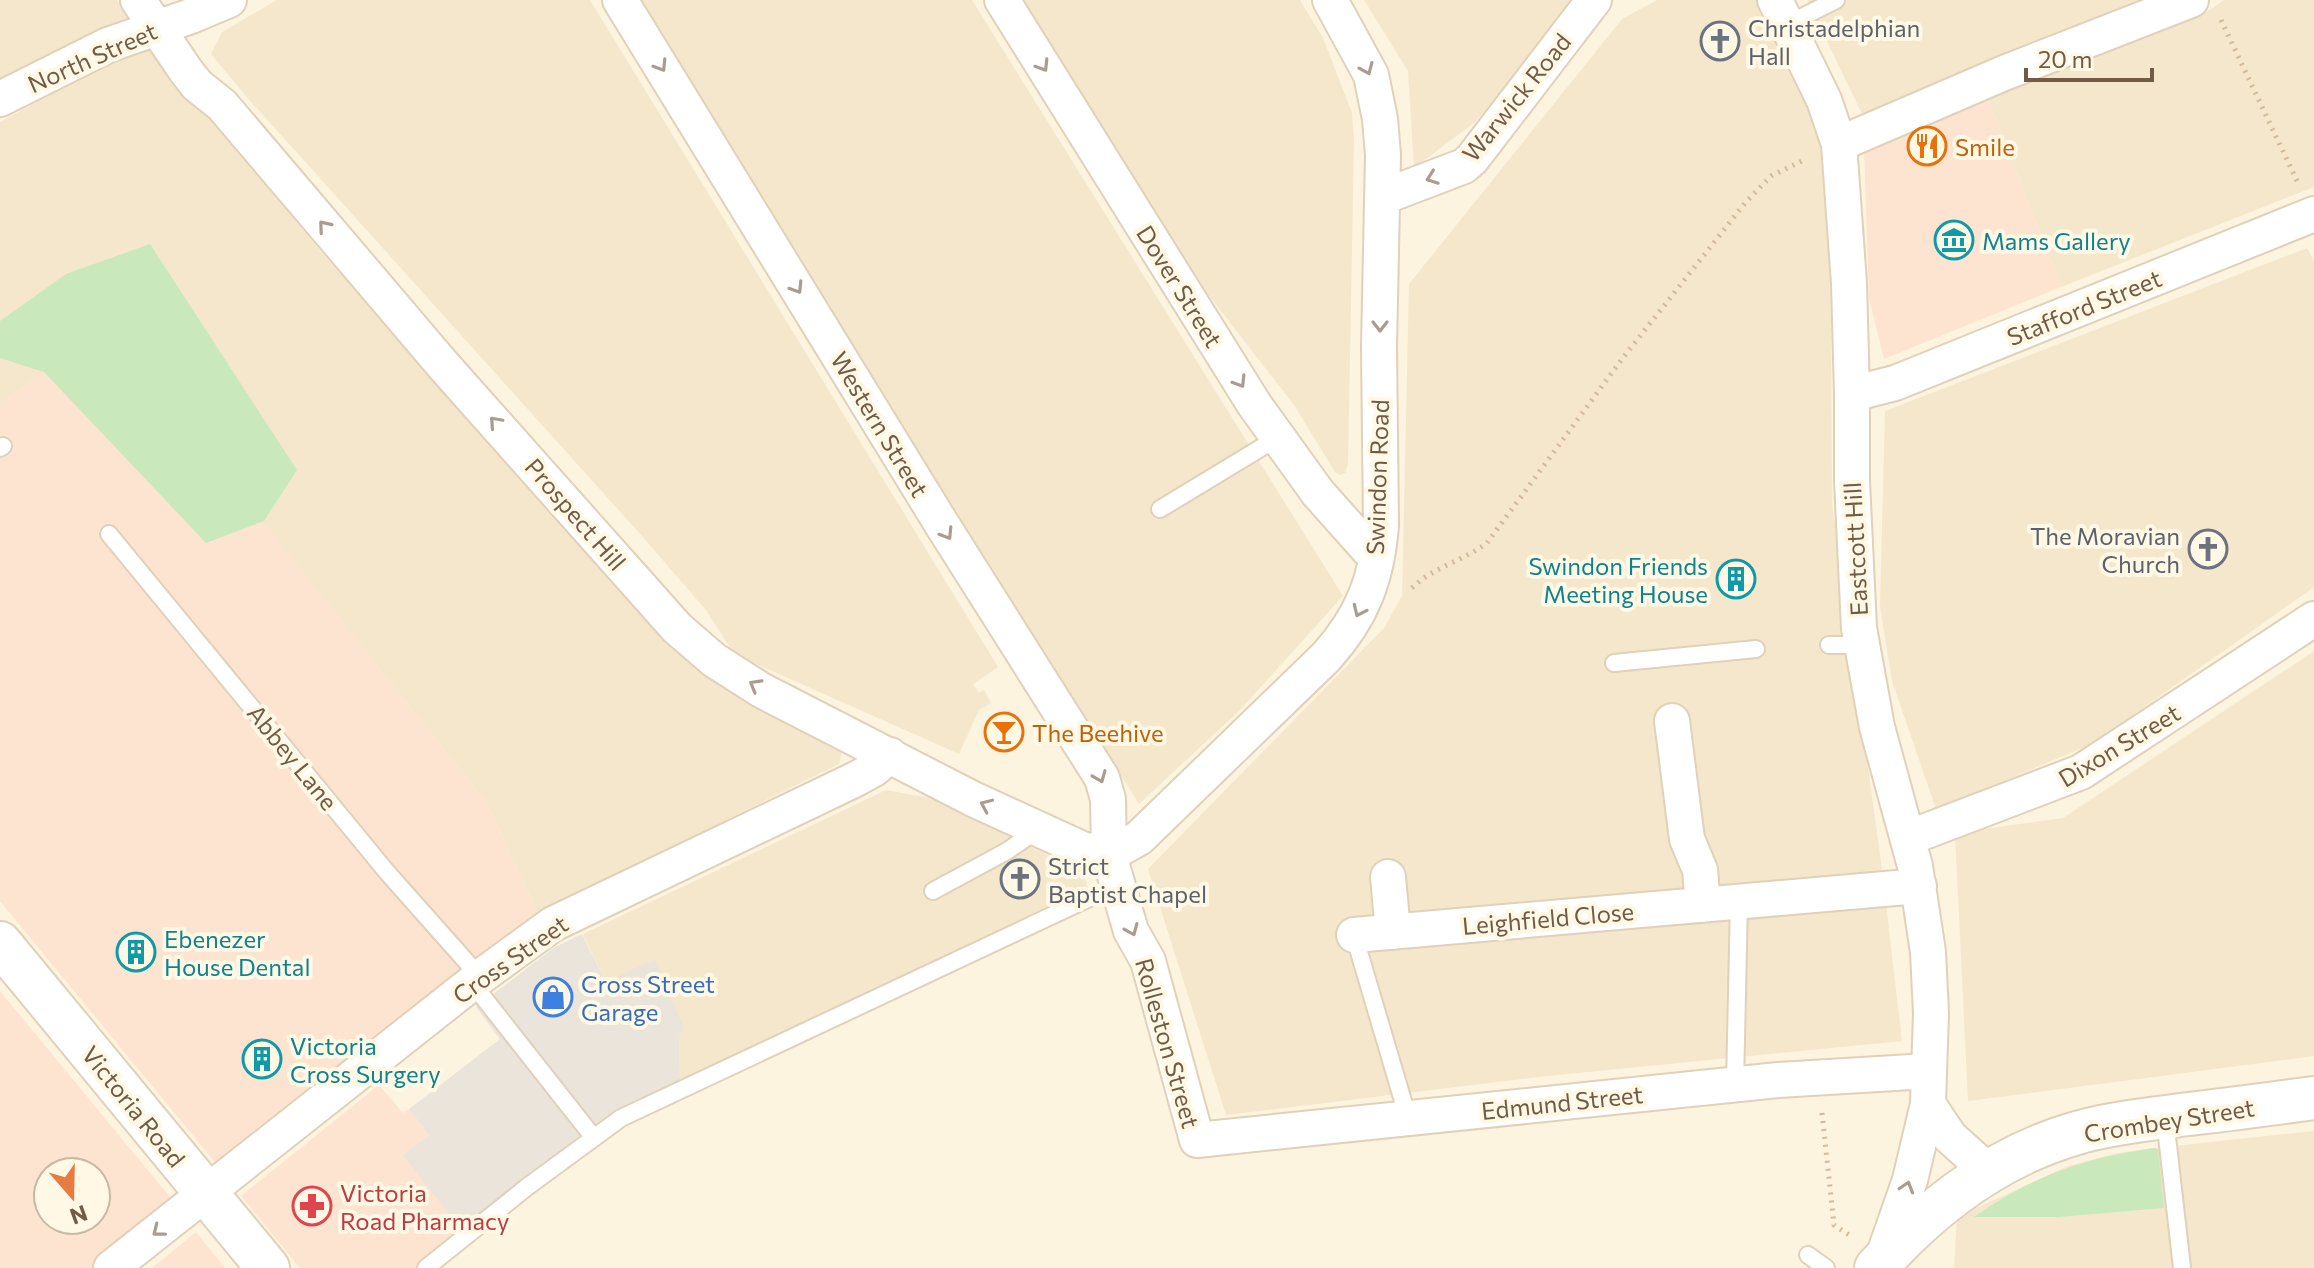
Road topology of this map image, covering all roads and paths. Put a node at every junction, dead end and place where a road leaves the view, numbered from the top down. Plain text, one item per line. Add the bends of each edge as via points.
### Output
1 (229, 0) edge
2 (620, 0) edge
3 (1002, 0) edge
4 (1330, 0) edge
5 (1594, 0) edge
6 (1836, 0) edge
7 (2191, 0) edge
8 (1782, 12) edge
9 (147, 13) edge
10 (2220, 18) dead end
11 (0, 99) edge
12 (1839, 144) junction
13 (1383, 197) junction
14 (2314, 215) edge
15 (1852, 394) junction
16 (1277, 438) junction
17 (1160, 509) dead end
18 (109, 534) dead end
19 (1376, 558) junction
20 (1412, 588) dead end
21 (2314, 619) edge
22 (1756, 649) dead end
23 (1614, 663) dead end
24 (1672, 721) dead end
25 (890, 755) junction
26 (1039, 829) junction
27 (1908, 838) junction
28 (1113, 870) junction
29 (1388, 877) dead end
30 (1919, 886) junction
31 (933, 891) dead end
32 (1739, 902) junction
33 (1703, 905) junction
34 (1393, 932) junction
35 (1354, 935) joint
36 (0, 943) edge
37 (476, 980) junction
38 (1818, 1077) junction
39 (1735, 1085) junction
40 (1928, 1087) junction
41 (2314, 1098) edge
42 (2165, 1117) junction
43 (1408, 1118) junction
44 (594, 1138) junction
45 (1197, 1140) joint
46 (1988, 1171) junction
47 (206, 1194) junction
48 (1832, 1215) dead end
49 (1808, 1255) dead end
50 (1879, 1265) edge
51 (111, 1268) edge
52 (268, 1268) edge
53 (426, 1268) edge
54 (1826, 1268) edge
55 (2182, 1268) edge

1 - 9 street, North Street via 191,16
2 -> 28 street, Western Street via 1094,762 1108,799
3 -> 16 street, Dover Street
4 -> 13 street, Swindon Road via 1377,95
5 -> 13 street, Warwick Road via 1472,159
6 - 8 lane
7 - 12 street
8 - 12 street, Eastcott Hill
9 - 11 street, North Street via 88,54
25 -> 9 street, Prospect Hill via 734,674 677,628 222,105 197,85
10 - 14 path
12 - 15 street, Eastcott Hill
12 - 20 path via 1759,185 1487,543 1427,574
13 -> 19 street, Swindon Road via 1381,525
14 - 15 street, Stafford Street via 1895,383
15 - 27 street, Eastcott Hill via 1853,512 1845,645 1877,727
16 - 17 lane
16 - 19 street, Dover Street
18 - 37 lane, Abbey Lane
19 -> 28 street, Swindon Road via 1363,603 1337,645 1139,838
21 - 27 street, Dixon Street via 2081,772
22 - 23 lane
24 - 33 street via 1687,839 1700,870
26 -> 25 street, Prospect Hill
25 - 37 street, Cross Street via 856,779 553,924
26 - 28 street, Prospect Hill
26 - 31 lane
27 - 30 street, Eastcott Hill
28 - 44 lane via 621,1118
28 -> 45 street, Rolleston Street via 1131,931 1148,961
29 - 34 street
30 - 32 street, Leighfield Close
30 - 40 street, Eastcott Hill via 1931,1013
32 - 33 street, Leighfield Close
32 - 39 lane
33 - 34 street, Leighfield Close
34 - 35 street, Leighfield Close
35 - 43 lane
36 - 47 street, Victoria Road
37 - 44 lane, Abbey Lane
37 - 47 street, Cross Street
38 - 39 street, Edmund Street
38 - 40 street, Edmund Street
38 - 48 path
39 - 43 street, Edmund Street
40 - 46 street via 1950,1137
50 -> 40 street, Eastcott Hill via 1910,1180
41 - 42 street, Crombey Street
42 - 46 street, Crombey Street via 2079,1132
42 - 55 lane
43 - 45 street, Edmund Street
44 - 53 lane
46 - 50 street, Crombey Street via 1937,1207
47 -> 51 street, Cross Street
47 - 52 street, Victoria Road
49 - 54 lane

